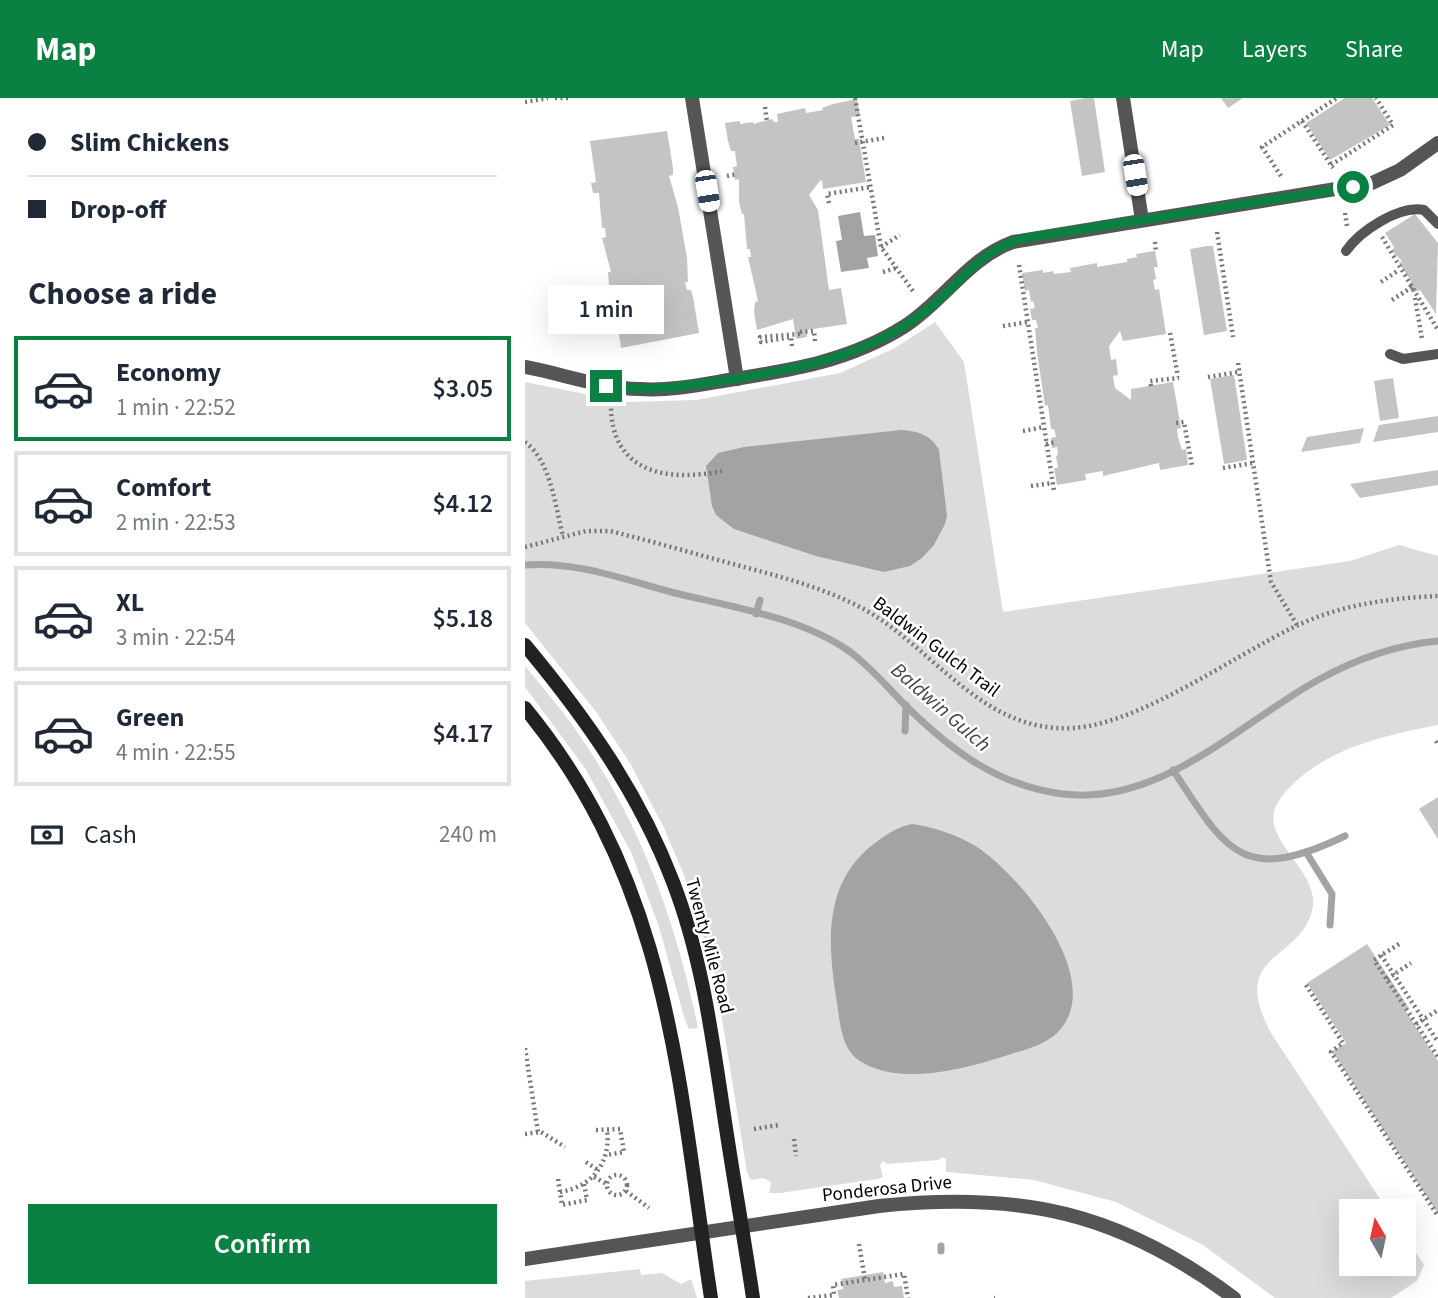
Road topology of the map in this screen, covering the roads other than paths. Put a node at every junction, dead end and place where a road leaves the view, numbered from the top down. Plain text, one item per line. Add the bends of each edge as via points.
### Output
1 (692, 98) edge
2 (1123, 98) edge
3 (1438, 143) edge
4 (1142, 220) junction
5 (1438, 224) edge
6 (1346, 251) dead end
7 (1390, 354) dead end
8 (1438, 354) edge
9 (525, 368) edge
10 (737, 379) junction
11 (525, 645) edge
12 (525, 708) edge
13 (741, 1227) junction
14 (701, 1233) junction
15 (525, 1259) edge
16 (711, 1298) edge
17 (753, 1298) edge
18 (1234, 1298) edge

1 - 10 street
2 - 4 street
3 - 4 street via 1400,170 1371,183
4 - 10 street via 1005,244 972,265 923,313 871,345 820,364
5 - 6 lane via 1424,211 1405,210
7 - 8 lane via 1403,359
9 - 10 street via 613,386 672,389
11 - 13 main road, Twenty Mile Road via 579,712 618,771 674,885 706,1000
12 - 14 main road via 590,802 618,855 645,926 669,1020
13 - 14 street, Ponderosa Drive
13 - 17 main road, Twenty Mile Road
13 - 18 street, Ponderosa Drive via 906,1202 967,1200 1027,1205 1134,1237 1179,1260
14 - 15 street, Ponderosa Drive
14 - 16 main road

